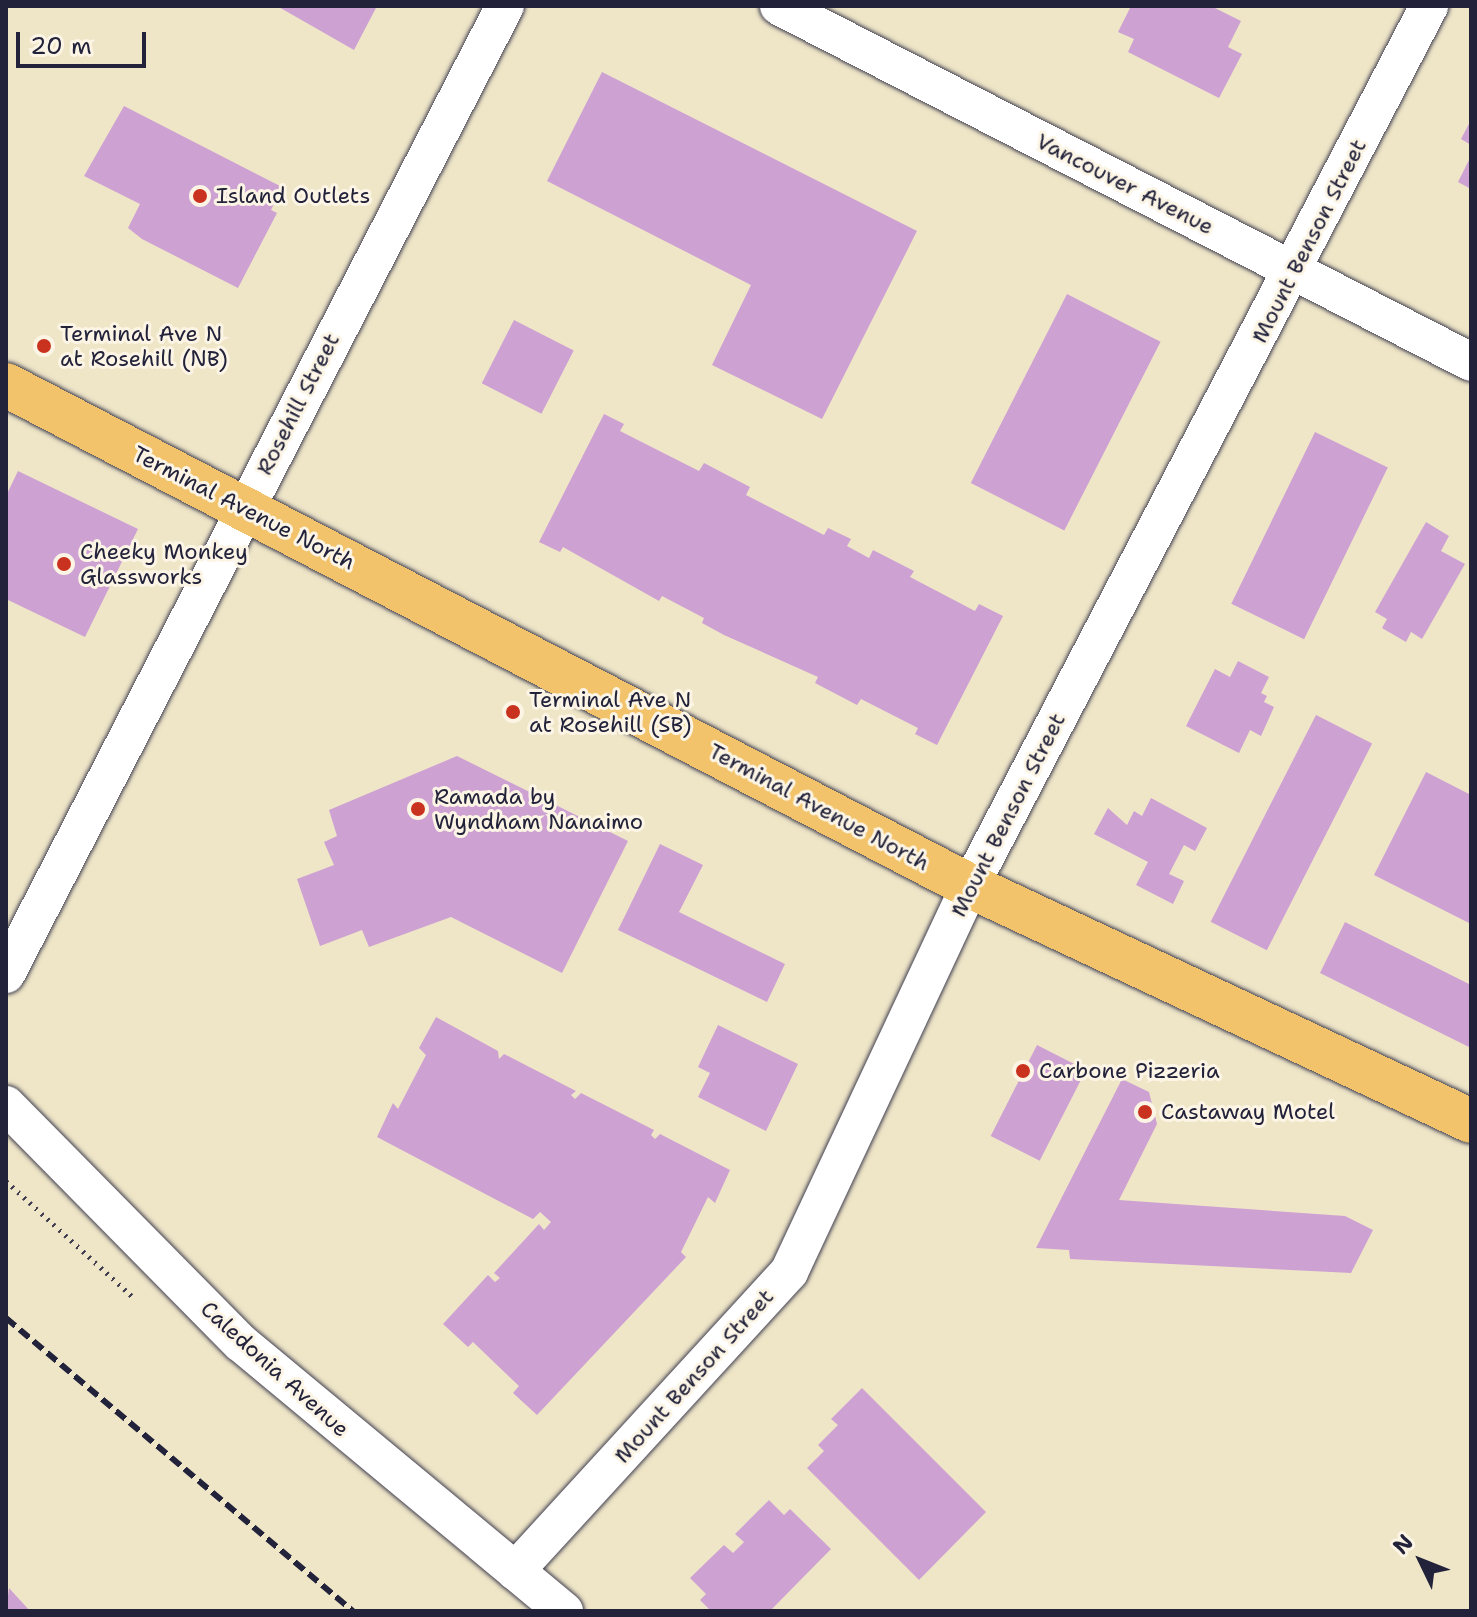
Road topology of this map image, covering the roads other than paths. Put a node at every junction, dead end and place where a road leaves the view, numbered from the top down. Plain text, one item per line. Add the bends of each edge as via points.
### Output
1 (505, 6) edge
2 (779, 6) edge
3 (1429, 6) edge
4 (1295, 271) junction
5 (1471, 362) edge
6 (6, 385) edge
7 (244, 507) junction
8 (970, 886) junction
9 (6, 974) edge
10 (6, 1105) edge
11 (1471, 1121) edge
12 (515, 1571) junction
13 (564, 1611) edge

1 - 7 street, Rosehill Street
2 - 4 street, Vancouver Avenue
3 - 4 street, Mount Benson Street
4 - 5 street, Vancouver Avenue
4 - 8 street, Mount Benson Street
6 - 7 main road, Terminal Avenue North
7 - 8 main road, Terminal Avenue North
7 - 9 street, Rosehill Street
8 - 11 main road, Terminal Avenue North
8 - 12 street, Mount Benson Street via 789,1272
10 - 12 street, Caledonia Avenue via 241,1343
12 - 13 street, Caledonia Avenue

